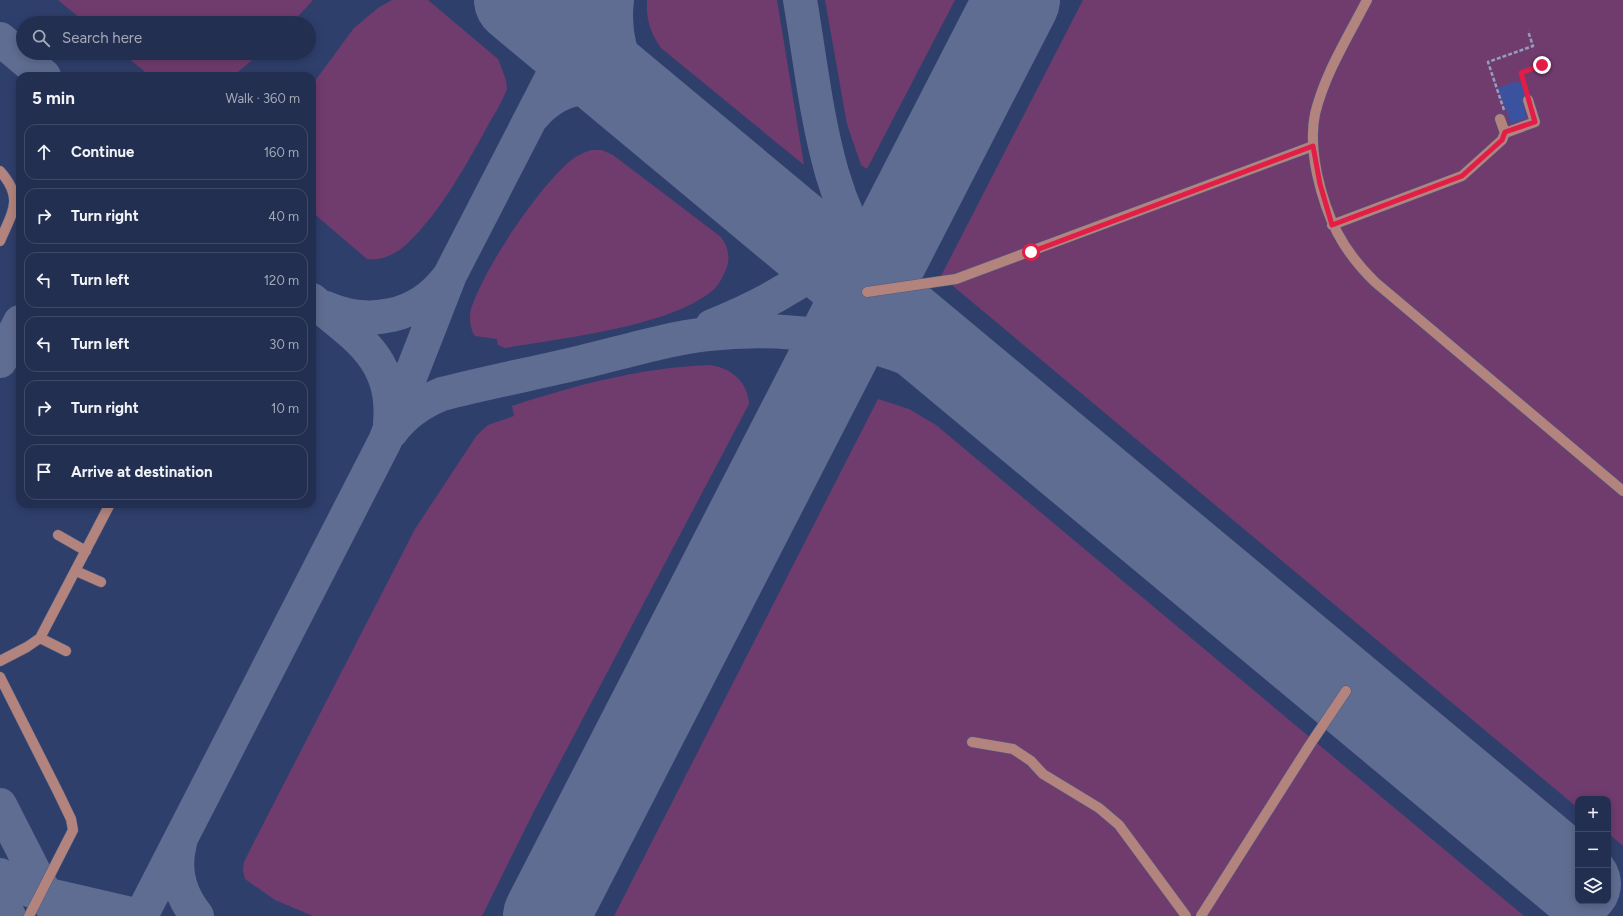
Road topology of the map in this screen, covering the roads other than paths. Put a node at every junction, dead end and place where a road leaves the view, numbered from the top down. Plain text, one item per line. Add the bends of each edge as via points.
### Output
1 (1367, 0) edge
2 (1528, 100) road end
3 (1500, 119) dead end
4 (1508, 131) junction
5 (1313, 146) junction
6 (0, 171) edge
7 (1332, 225) junction
8 (0, 240) edge
9 (867, 292) dead end
10 (1623, 491) edge
11 (108, 508) edge
12 (58, 535) dead end
13 (86, 551) junction
14 (76, 571) junction
15 (101, 582) dead end
16 (40, 638) junction
17 (66, 651) dead end
18 (0, 661) edge
19 (0, 677) edge
20 (1346, 691) dead end
21 (972, 742) dead end
22 (30, 916) edge
23 (1186, 916) edge
24 (1201, 916) edge

1 - 5 lane via 1327,76 1314,121
2 - 4 lane via 1535,122
3 - 4 lane
4 - 7 lane via 1502,140 1462,176
5 - 7 lane via 1320,184
5 - 9 lane via 956,280
6 - 8 lane via 13,188 15,198
7 - 10 lane via 1352,258 1375,282
11 - 13 lane
12 - 13 lane
13 - 14 lane
14 - 15 lane
14 - 16 lane
16 - 17 lane
16 - 18 lane
19 - 22 lane via 71,819 72,830 69,840
20 - 24 lane
21 - 23 lane via 1003,750 1013,749 1031,760 1043,774 1099,808 1118,825

